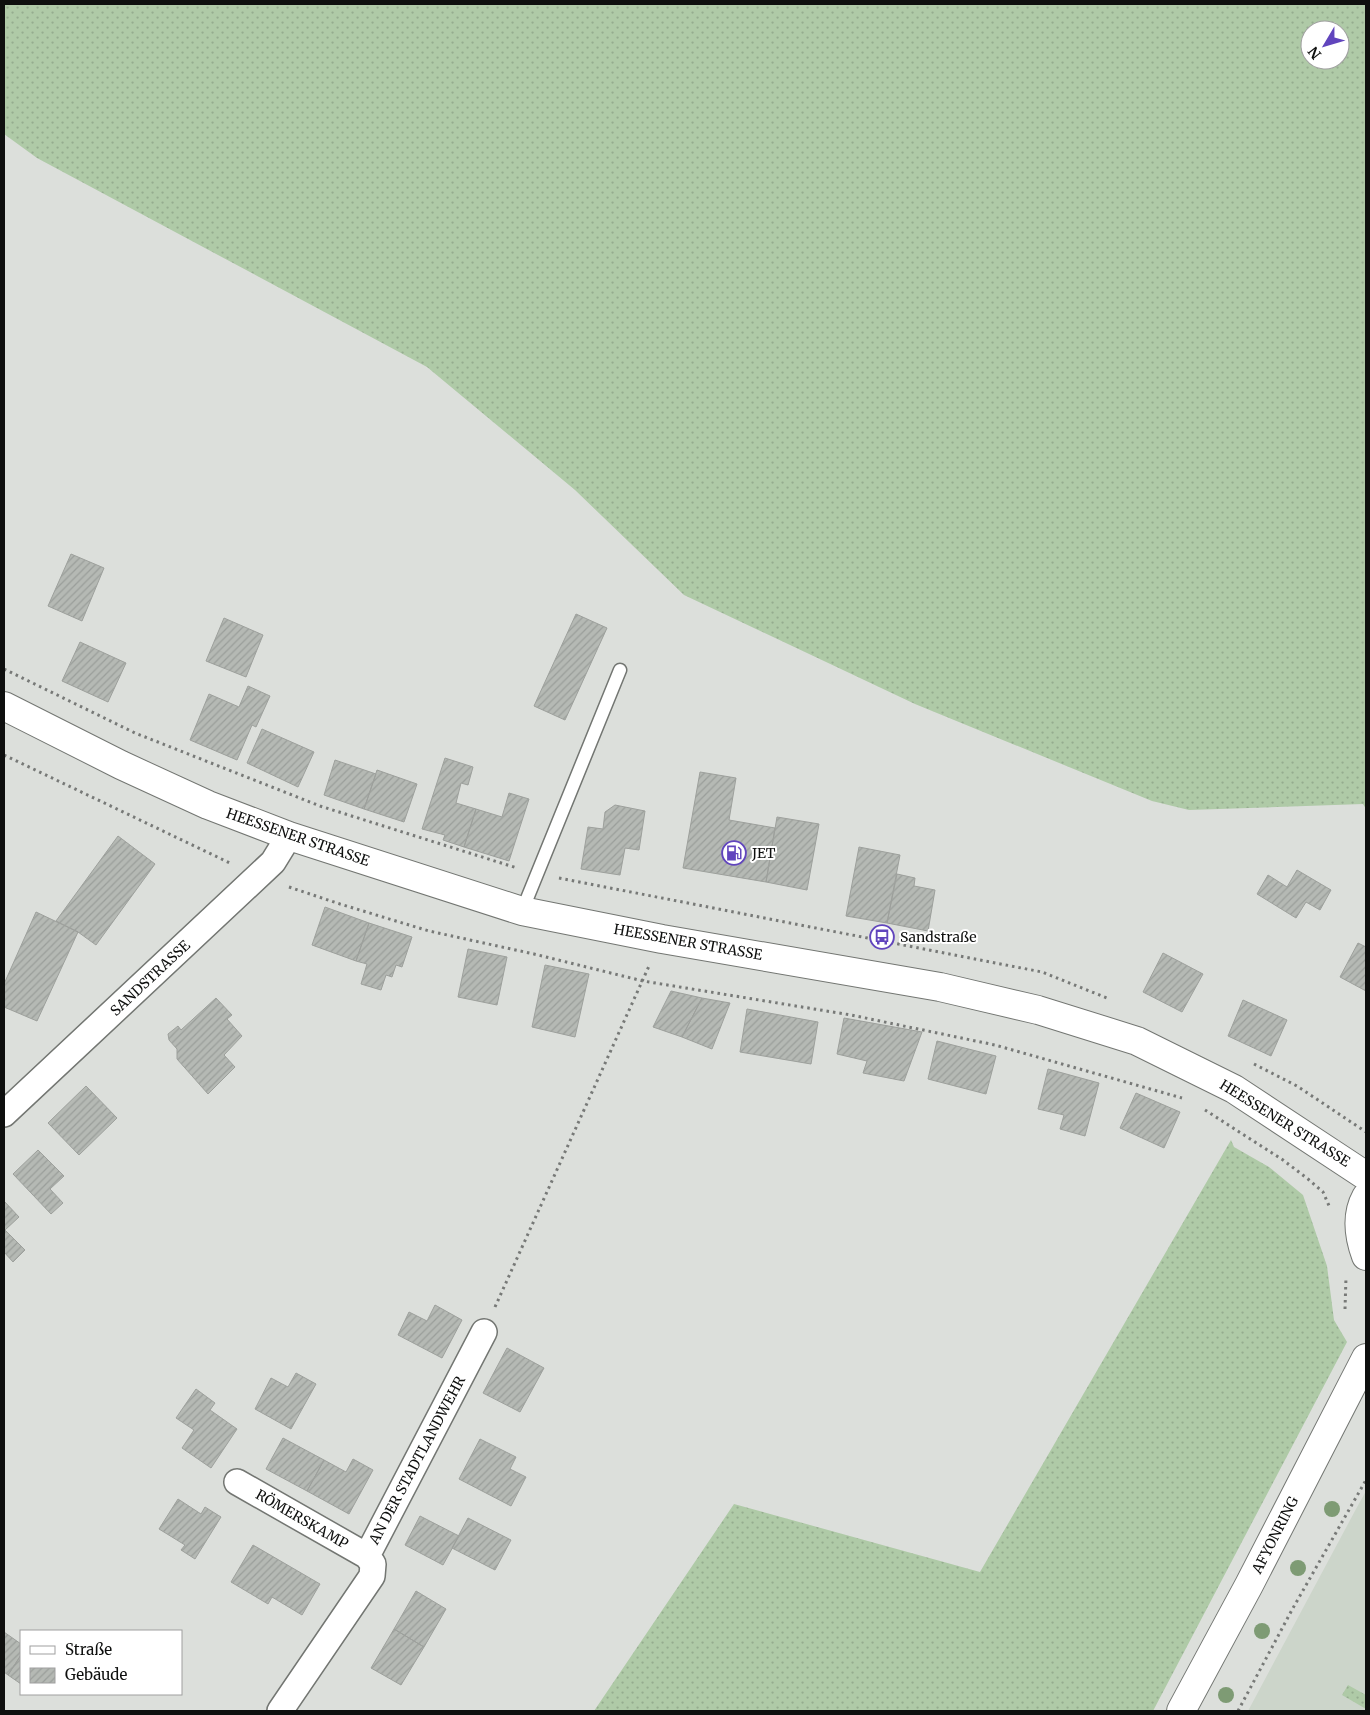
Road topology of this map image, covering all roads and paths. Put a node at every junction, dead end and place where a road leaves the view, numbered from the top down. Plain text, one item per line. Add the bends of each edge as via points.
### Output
1 (4, 669) edge
2 (620, 670) dead end
3 (4, 706) edge
4 (4, 755) edge
5 (290, 836) junction
6 (537, 874) junction
7 (258, 876) junction
8 (522, 910) junction
9 (662, 939) junction
10 (643, 981) junction
11 (1116, 1002) dead end
12 (1247, 1061) dead end
13 (1190, 1100) dead end
14 (1197, 1105) dead end
15 (4, 1114) edge
16 (1366, 1132) edge
17 (1366, 1176) edge
18 (1366, 1197) edge
19 (1332, 1217) dead end
20 (1356, 1264) edge
21 (1345, 1309) dead end
22 (484, 1332) joint
23 (1366, 1358) edge
24 (1366, 1480) edge
25 (237, 1482) dead end
26 (367, 1556) junction
27 (280, 1711) edge
28 (1181, 1711) edge
29 (1238, 1711) edge

1 - 6 path via 135,733 320,806
2 - 6 lane
3 - 5 main road, HEESSENER STRASSE via 168,787
4 - 7 path
5 - 7 street, SANDSTRASSE via 273,862
5 - 8 main road, HEESSENER STRASSE
6 - 8 lane
6 - 11 path via 1042,972
7 - 10 path via 429,930
7 - 15 street, SANDSTRASSE
8 - 9 main road, HEESSENER STRASSE
9 - 10 path
9 - 17 main road, HEESSENER STRASSE via 940,987 1038,1010 1136,1041 1234,1089
10 - 13 path via 851,1015 995,1045
10 - 22 path
12 - 16 path via 1297,1086
14 - 19 path via 1308,1179 1323,1192
18 - 20 main road via 1359,1221 1361,1242
20 - 21 path
22 - 26 street, AN DER STADTLANDWEHR
23 - 28 main road, AFYONRING
24 - 29 path
25 - 26 street, RÖMERSKAMP
26 - 27 street, AN DER STADTLANDWEHR via 373,1564 372,1576

